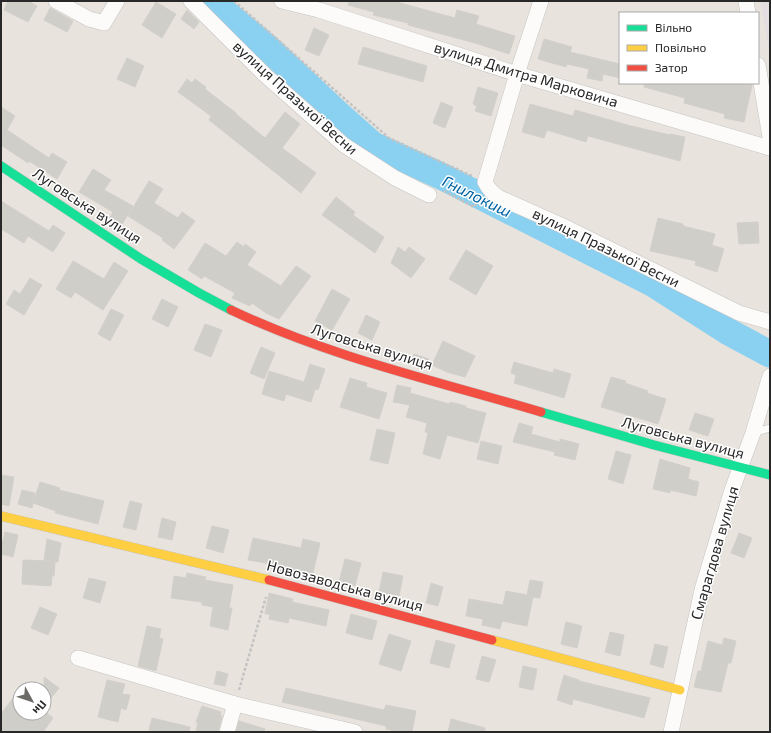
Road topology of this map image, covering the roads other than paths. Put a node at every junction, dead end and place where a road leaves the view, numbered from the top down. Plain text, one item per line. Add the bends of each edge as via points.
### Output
1 (56, 1) edge
2 (117, 1) edge
3 (191, 1) edge
4 (282, 1) edge
5 (541, 1) edge
6 (746, 1) edge
7 (748, 12) edge
8 (759, 71) edge
9 (517, 74) junction
10 (770, 137) edge
11 (770, 148) edge
12 (1, 166) edge
13 (429, 195) road end
14 (770, 322) edge
15 (770, 376) edge
16 (770, 428) edge
17 (753, 433) junction
18 (740, 468) junction
19 (770, 475) edge
20 (1, 516) edge
21 (78, 658) dead end
22 (680, 690) junction
23 (234, 704) junction
24 (227, 732) edge
25 (353, 732) edge
26 (671, 732) edge

1 - 2 street via 90,19 104,23
3 - 13 street, вулиця Празької Весни via 265,75 344,145 395,178
4 - 9 street, вулиця Дмитра Марковича via 319,10
5 - 9 street
6 - 7 street
8 - 10 street
9 - 11 street, вулиця Дмитра Марковича
9 - 14 street, вулиця Празької Весни via 485,182 493,194 739,313
12 - 18 street, Луговська вулиця via 157,269 228,309 268,327 331,351
15 - 17 street, Смарагдова вулиця
16 - 17 lane
17 - 18 street, Смарагдова вулиця
18 - 19 street, Луговська вулиця
18 - 22 street, Смарагдова вулиця via 702,590
20 - 22 street, Новозаводська вулиця via 271,580
21 - 23 street
22 - 26 street, Смарагдова вулиця
23 - 24 street
23 - 25 street

